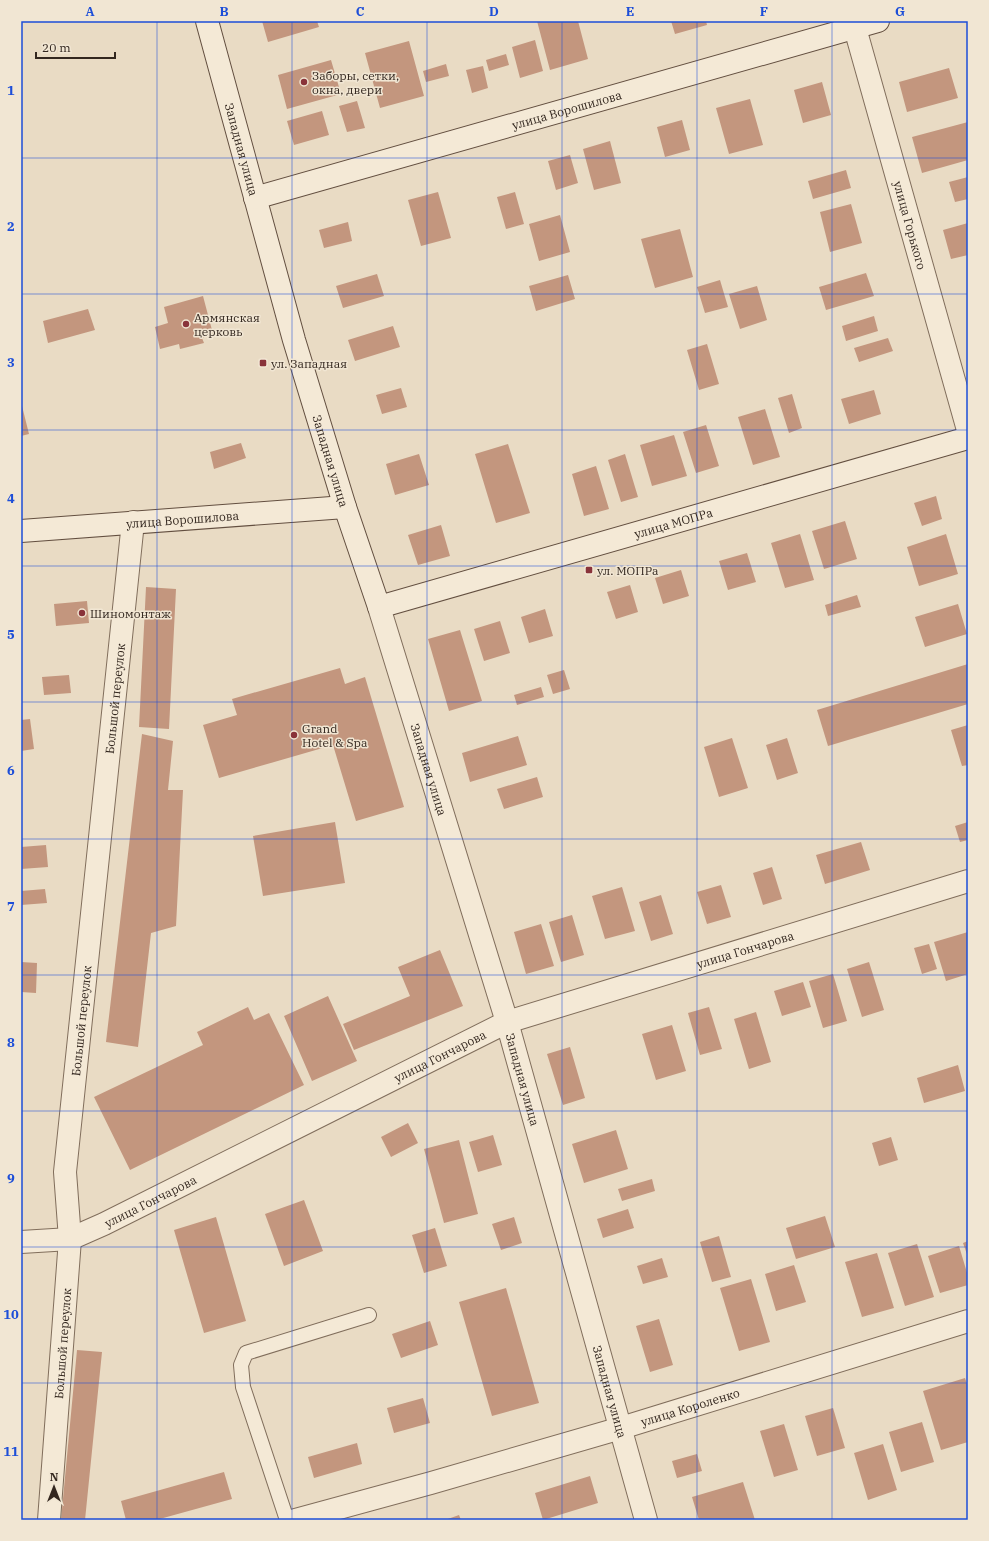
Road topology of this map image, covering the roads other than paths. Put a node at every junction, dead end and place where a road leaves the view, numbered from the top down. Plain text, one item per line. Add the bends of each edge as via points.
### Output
1 (207, 21) edge
2 (878, 21) edge
3 (854, 24) edge
4 (255, 198) junction
5 (968, 430) edge
6 (968, 438) edge
7 (345, 507) junction
8 (133, 522) junction
9 (21, 531) edge
10 (379, 607) junction
11 (968, 881) edge
12 (507, 1022) junction
13 (70, 1239) junction
14 (21, 1242) edge
15 (369, 1315) dead end
16 (968, 1321) edge
17 (621, 1428) junction
18 (49, 1520) edge
19 (287, 1520) edge
20 (295, 1520) edge
21 (646, 1520) edge

1 - 4 street, Западная улица
2 - 3 street, улица Ворошилова
3 - 4 street, улица Ворошилова
3 - 5 street, улица Горького
4 - 7 street, Западная улица via 294,340
6 - 10 street, улица МОПРа
7 - 8 street, улица Ворошилова
7 - 10 street, Западная улица
8 - 9 street, улица Ворошилова
8 - 13 street, Большой переулок via 65,1172
10 - 12 street, Западная улица
11 - 12 street, улица Гончарова
12 - 13 street, улица Гончарова
12 - 17 street, Западная улица
13 - 14 street, улица Гончарова
13 - 18 street, Большой переулок
15 - 19 lane via 246,1353 241,1365 243,1387
16 - 17 street, улица Короленко
17 - 20 street, улица Короленко
17 - 21 street, Западная улица

